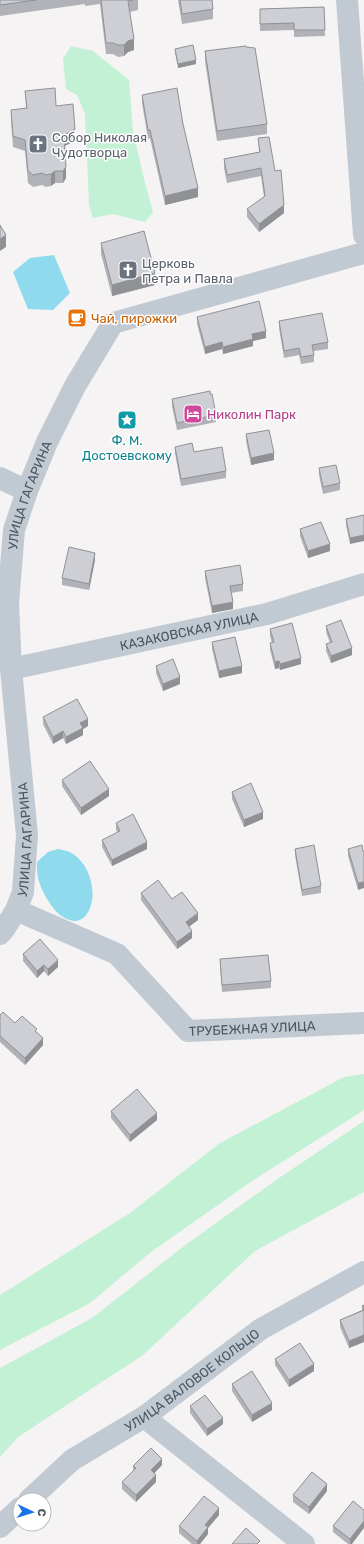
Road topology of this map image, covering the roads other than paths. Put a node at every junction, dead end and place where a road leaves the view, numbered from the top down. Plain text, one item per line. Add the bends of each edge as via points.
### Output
1 (347, 0) edge
2 (363, 250) edge
3 (0, 478) edge
4 (27, 491) junction
5 (364, 584) edge
6 (12, 669) junction
7 (16, 910) junction
8 (0, 934) edge
9 (364, 1023) edge
10 (364, 1272) edge
11 (144, 1417) junction
12 (38, 1492) edge
13 (12, 1516) edge
14 (0, 1527) edge
15 (304, 1544) edge

1 - 2 street
2 - 4 street, УЛИЦА ГАГАРИНА via 114,323 75,386 47,442
3 - 4 street
4 - 6 street, УЛИЦА ГАГАРИНА via 14,530 8,603
5 - 6 street, КАЗАКОВСКАЯ УЛИЦА via 267,614
6 - 7 street, УЛИЦА ГАГАРИНА via 27,836 23,892
7 - 8 street, УЛИЦА ГАГАРИНА
7 - 9 street, ТРУБЕЖНАЯ УЛИЦА via 117,954 188,1031
10 - 11 street, УЛИЦА ВАЛОВОЕ КОЛЬЦО via 262,1328
11 - 12 street, УЛИЦА ВАЛОВОЕ КОЛЬЦО via 72,1460
11 - 15 street
13 - 14 street

